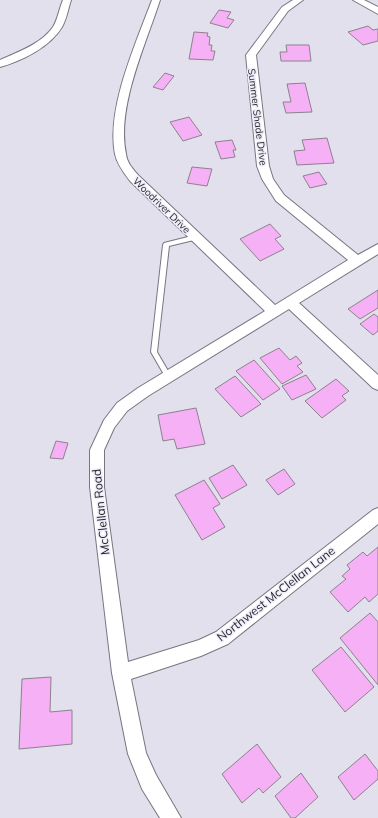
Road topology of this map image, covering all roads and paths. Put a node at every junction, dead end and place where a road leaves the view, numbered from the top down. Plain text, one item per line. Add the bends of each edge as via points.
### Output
1 (67, 0) edge
2 (156, 0) edge
3 (299, 0) edge
4 (357, 0) edge
5 (378, 11) edge
6 (0, 64) edge
7 (196, 237) junction
8 (378, 248) edge
9 (357, 261) junction
10 (290, 302) junction
11 (274, 311) junction
12 (168, 376) junction
13 (378, 384) edge
14 (378, 514) edge
15 (121, 673) junction
16 (171, 818) edge

1 - 6 street via 57,27 40,44 28,53
2 - 7 street, Woodriver Drive via 123,99 120,155 134,178
3 - 9 street, Summer Shade Drive via 285,9 251,55 263,166 280,198
4 - 5 street
7 - 11 street, Woodriver Drive
7 - 12 lane via 166,245 154,352
8 - 9 street, McClellan Road
9 - 10 street, McClellan Road
10 - 11 street, McClellan Road
10 - 13 street
11 - 12 street, McClellan Road
12 - 15 street, McClellan Road via 122,406 109,424 97,450 97,487
14 - 15 street, Northwest McClellan Lane via 222,638 201,648
15 - 16 street, McClellan Road via 137,754 149,782

